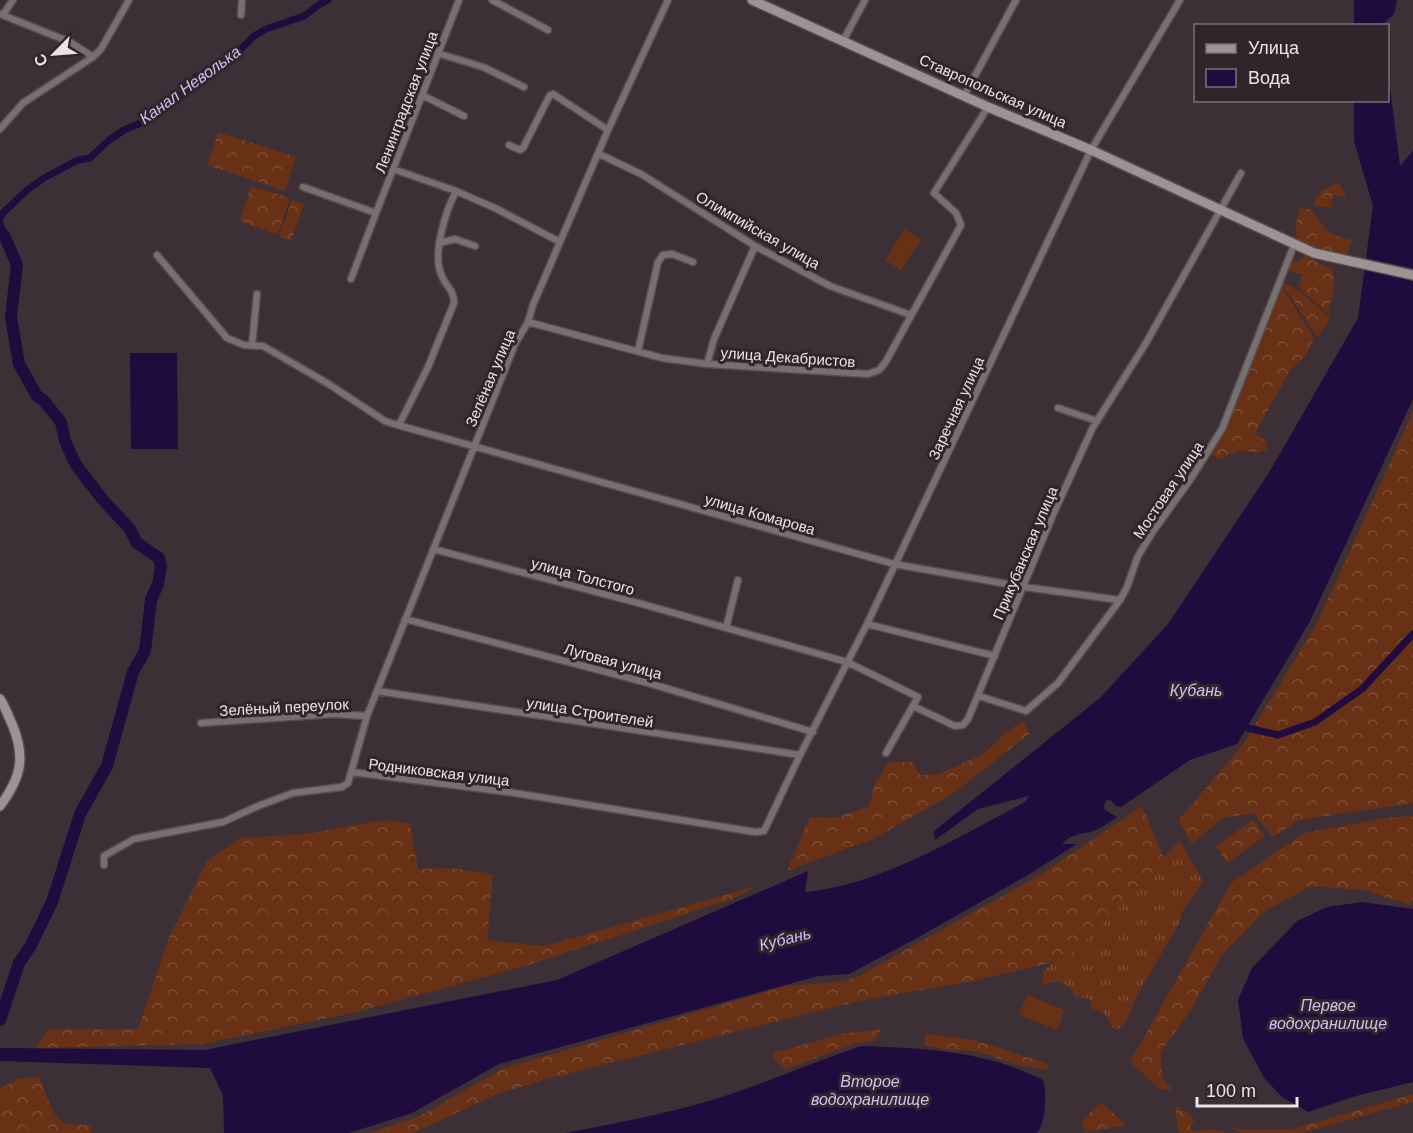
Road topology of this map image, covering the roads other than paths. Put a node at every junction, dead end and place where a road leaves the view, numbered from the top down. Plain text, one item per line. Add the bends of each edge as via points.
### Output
1 (13, 0) edge
2 (129, 0) edge
3 (242, 0) edge
4 (459, 0) edge
5 (492, 0) edge
6 (668, 0) edge
7 (752, 0) edge
8 (865, 0) edge
9 (1016, 0) edge
10 (1180, 0) edge
11 (2, 15) edge
12 (241, 15) dead end
13 (548, 30) dead end
14 (843, 41) junction
15 (437, 53) junction
16 (93, 57) junction
17 (524, 87) dead end
18 (422, 95) junction
19 (964, 96) junction
20 (988, 107) junction
21 (464, 116) dead end
22 (0, 129) edge
23 (608, 130) junction
24 (509, 145) dead end
25 (1091, 150) junction
26 (599, 154) junction
27 (393, 169) junction
28 (1241, 173) dead end
29 (303, 187) dead end
30 (456, 191) junction
31 (1221, 210) junction
32 (376, 213) junction
33 (560, 242) junction
34 (440, 243) junction
35 (1294, 245) junction
36 (475, 246) dead end
37 (755, 246) junction
38 (157, 255) dead end
39 (693, 262) dead end
40 (1413, 275) edge
41 (351, 279) dead end
42 (257, 294) dead end
43 (911, 315) junction
44 (528, 322) junction
45 (252, 345) junction
46 (638, 351) junction
47 (707, 364) junction
48 (1058, 408) dead end
49 (1097, 421) junction
50 (399, 425) junction
51 (474, 446) junction
52 (433, 549) junction
53 (894, 564) junction
54 (738, 580) dead end
55 (1024, 587) junction
56 (1120, 600) junction
57 (405, 620) junction
58 (867, 624) junction
59 (726, 628) junction
60 (995, 656) junction
61 (847, 662) junction
62 (377, 691) junction
63 (980, 696) junction
64 (1, 700) edge
65 (913, 706) junction
66 (368, 716) junction
67 (201, 723) dead end
68 (813, 732) junction
69 (886, 753) dead end
70 (800, 755) junction
71 (351, 772) junction
72 (0, 806) edge
73 (764, 831) joint
74 (104, 865) dead end

1 - 11 street
2 - 16 street
3 - 12 street
4 - 15 street, Ленинградская улица
5 - 13 street
6 - 23 street, Зелёная улица
7 - 14 main road, Ставропольская улица
8 - 14 street
9 - 19 street
10 - 25 street, Заречная улица
11 - 16 street via 69,42
14 - 19 main road, Ставропольская улица
15 - 17 street via 483,67
15 - 18 street, Ленинградская улица
16 - 22 street via 23,103
18 - 21 street
18 - 27 street, Ленинградская улица
19 - 20 main road, Ставропольская улица
20 - 25 main road, Ставропольская улица
20 - 43 street, улица Декабристов via 934,194 956,213 961,225
23 - 24 street via 553,94 523,148
23 - 26 street, Зелёная улица
25 - 31 main road, Ставропольская улица
25 - 53 street, Заречная улица
26 - 33 street, Зелёная улица
26 - 37 street, Олимпийская улица via 641,174
27 - 30 street
27 - 32 street, Ленинградская улица
28 - 31 street
29 - 32 street
30 - 33 street
30 - 34 street
31 - 35 main road, Ставропольская улица
31 - 49 street, Прикубанская улица
32 - 41 street, Ленинградская улица
33 - 44 street, Зелёная улица
34 - 36 street via 455,239
34 - 50 street via 441,274 454,294 454,303
35 - 40 main road, Ставропольская улица via 1343,261
35 - 56 street, Мостовая улица via 1222,429 1138,556
37 - 43 street, Олимпийская улица via 830,286
37 - 47 street
38 - 45 street, улица Комарова via 227,338
39 - 46 street via 672,254 663,255 658,262
42 - 45 street
43 - 47 street, улица Декабристов via 885,363 868,374
44 - 46 street, улица Декабристов
44 - 51 street, Зелёная улица via 515,344
45 - 50 street, улица Комарова via 263,346 385,421
46 - 47 street, улица Декабристов
48 - 49 street
49 - 55 street, Прикубанская улица
50 - 51 street, улица Комарова
51 - 52 street, Зелёная улица
51 - 53 street, улица Комарова
52 - 57 street, Зелёная улица
52 - 59 street, улица Толстого
53 - 55 street, улица Комарова
53 - 58 street, Заречная улица
54 - 59 street
55 - 56 street, улица Комарова
55 - 60 street, Прикубанская улица
56 - 63 street, Мостовая улица via 1058,683 1026,711
57 - 62 street, Зелёная улица
57 - 68 street, Луговая улица via 648,683
58 - 60 street
58 - 61 street, Заречная улица
59 - 61 street, улица Толстого
60 - 63 street, Прикубанская улица
61 - 65 street, улица Толстого via 918,697
61 - 68 street, Заречная улица
62 - 66 street, Зелёная улица
62 - 70 street, улица Строителей
63 - 65 street, Прикубанская улица via 963,725 956,726
64 - 72 main road via 20,743 21,760 11,791
65 - 69 street
66 - 67 street, Зелёный переулок via 333,714
66 - 71 street, Зелёная улица
68 - 70 street, Заречная улица
70 - 73 street, Заречная улица
71 - 73 street, Родниковская улица
71 - 74 street, Родниковская улица via 348,783 342,787 293,793 223,822 134,839 104,856

